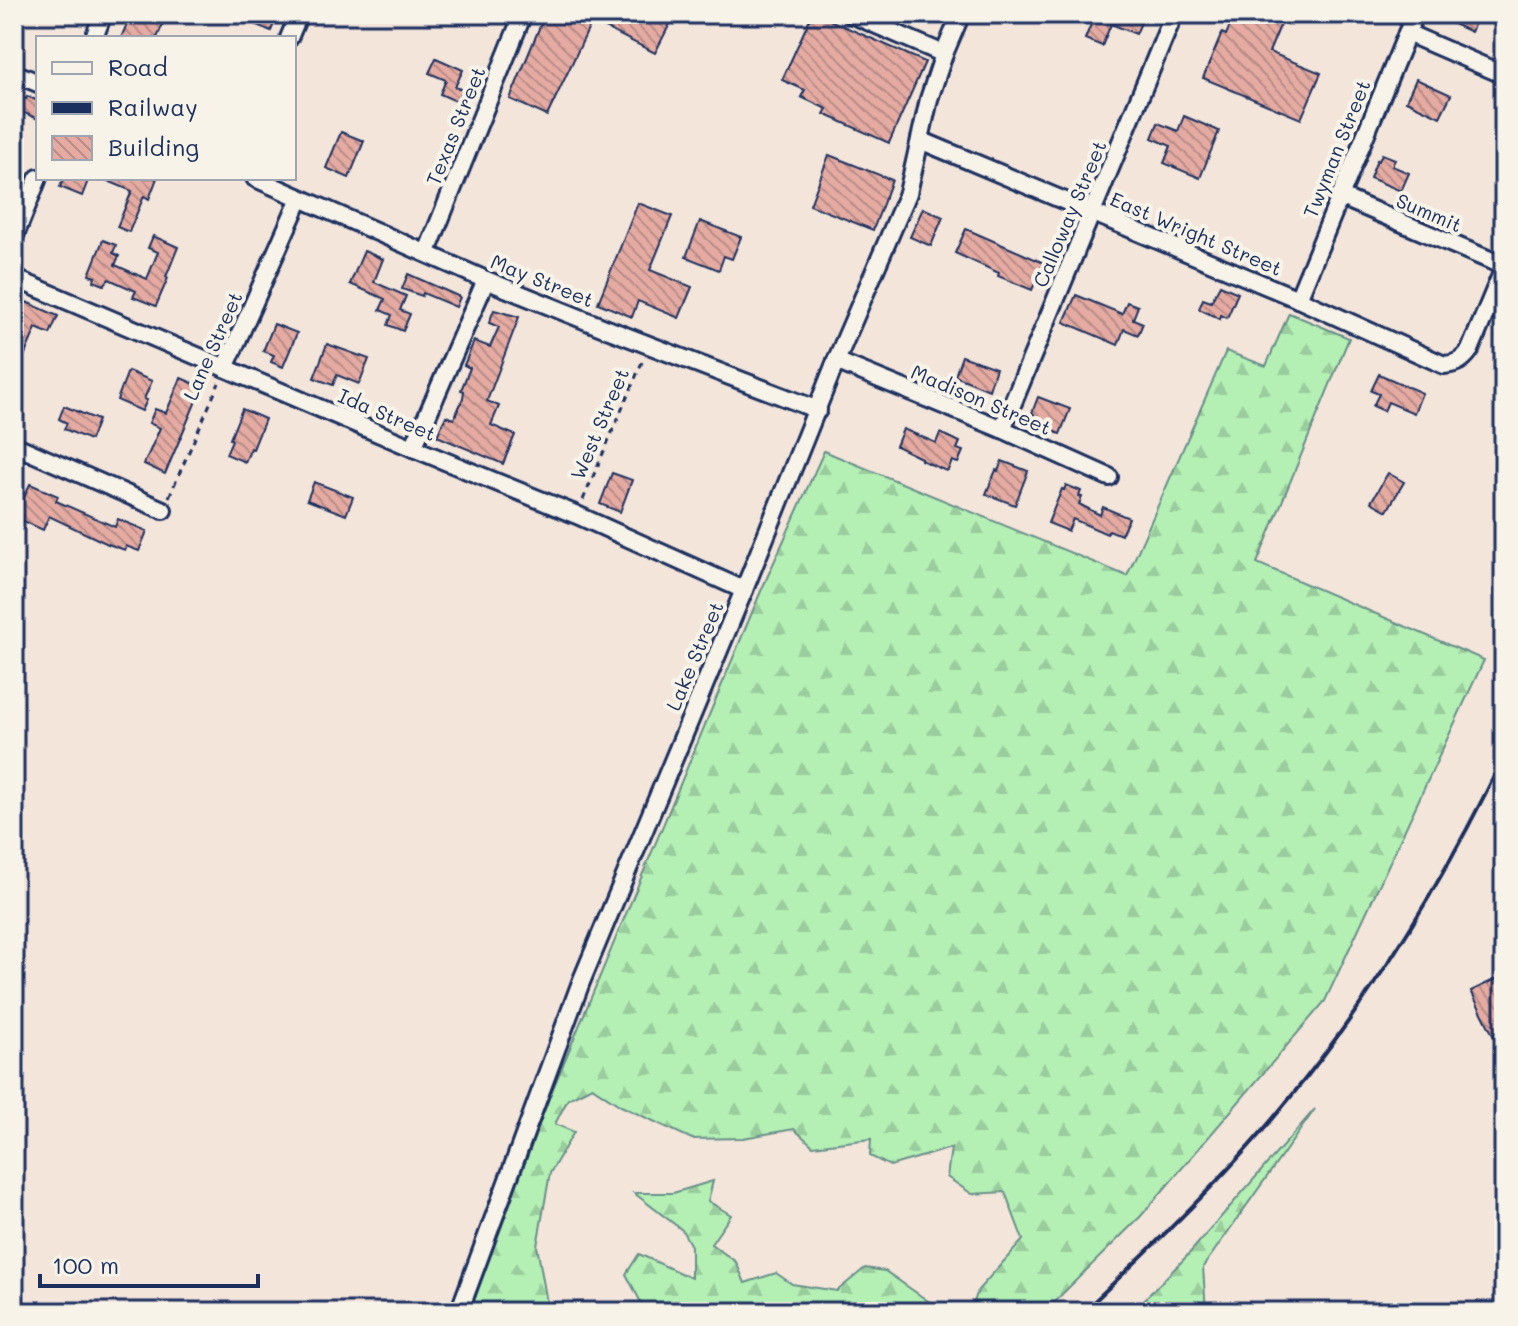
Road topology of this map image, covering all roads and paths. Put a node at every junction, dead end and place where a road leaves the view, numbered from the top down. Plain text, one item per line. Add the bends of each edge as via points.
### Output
1 (103, 14) edge
2 (299, 14) edge
3 (523, 14) edge
4 (851, 14) edge
5 (961, 14) edge
6 (1174, 14) edge
7 (1415, 14) edge
8 (1407, 33) junction
9 (95, 36) edge
10 (290, 36) edge
11 (944, 54) junction
12 (14, 73) edge
13 (1504, 75) edge
14 (36, 82) edge
15 (920, 140) junction
16 (37, 180) edge
17 (260, 180) edge
18 (1339, 196) junction
19 (300, 198) junction
20 (1093, 212) junction
21 (14, 238) edge
22 (427, 252) junction
23 (1504, 267) edge
24 (14, 278) edge
25 (486, 280) junction
26 (1298, 299) junction
27 (649, 345) junction
28 (836, 361) junction
29 (225, 368) junction
30 (818, 410) junction
31 (1002, 429) junction
32 (14, 445) edge
33 (413, 448) junction
34 (1109, 477) dead end
35 (163, 510) joint
36 (577, 515) junction
37 (744, 590) junction
38 (459, 1312) edge

1 - 9 street
2 - 10 street
3 - 22 street, Texas Street
4 - 11 street
5 - 11 street, Lake Street
6 - 20 street, Calloway Street
7 - 8 street, Twyman Street
8 - 13 street
8 - 18 street, Twyman Street
11 - 15 street, Lake Street
12 - 14 street
15 - 20 street, East Wright Street
15 - 28 street, Lake Street via 908,193
16 - 21 street
17 - 19 street, May Street
18 - 23 street, Summit
18 - 26 street, Twyman Street
19 - 22 street, May Street
19 - 29 street, Lane Street
20 - 26 street, East Wright Street
20 - 31 street, Calloway Street
22 - 25 street, May Street
23 - 26 street, East Wright Street via 1470,350 1454,364 1433,361
24 - 29 street, Ida Street
25 - 27 street, May Street
25 - 33 street
27 - 30 street, May Street
27 - 36 path, West Street
28 - 30 street, Lake Street
28 - 31 street, Madison Street
29 - 33 street, Ida Street
29 - 35 path, Lane Street
30 - 37 street, Lake Street
31 - 34 street, Madison Street
32 - 35 street
33 - 36 street, Ida Street
36 - 37 street, Ida Street
37 - 38 street, Lake Street via 581,982

